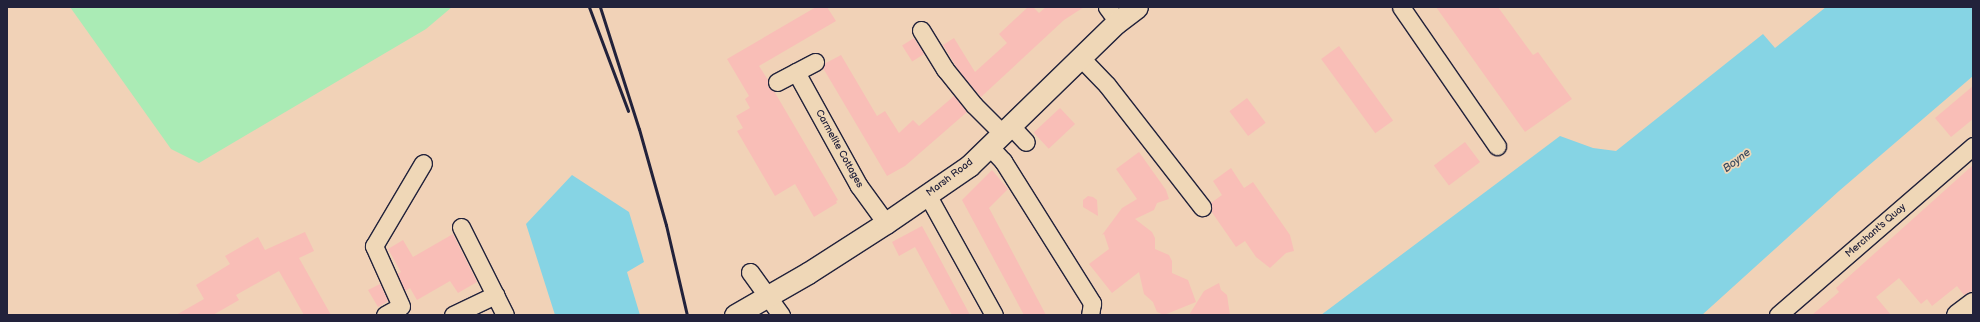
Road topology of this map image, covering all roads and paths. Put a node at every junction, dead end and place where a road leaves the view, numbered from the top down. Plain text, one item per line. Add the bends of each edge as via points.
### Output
1 (1137, 7) edge
2 (1401, 7) edge
3 (1112, 14) edge
4 (921, 30) dead end
5 (1080, 58) junction
6 (815, 62) dead end
7 (796, 72) junction
8 (777, 82) dead end
9 (1000, 135) junction
10 (1026, 142) dead end
11 (1497, 146) dead end
12 (1973, 146) edge
13 (423, 163) dead end
14 (928, 196) junction
15 (1202, 207) dead end
16 (886, 223) junction
17 (461, 227) dead end
18 (750, 272) dead end
19 (495, 295) junction
20 (767, 296) junction
21 (1973, 303) edge
22 (385, 315) edge
23 (453, 315) edge
24 (505, 315) edge
25 (735, 315) edge
26 (781, 315) edge
27 (994, 315) edge
28 (1090, 315) edge
29 (1778, 315) edge
30 (1957, 315) edge

1 - 3 main road, Marsh Road
2 - 11 street
3 - 5 main road, Marsh Road
4 - 9 street via 945,69
5 - 9 main road, Marsh Road
5 - 15 street via 1107,84
6 - 7 street
7 - 8 street
7 - 16 street, Carmelite Cottages via 859,186
9 - 10 street
9 - 14 main road, Marsh Road via 969,166
9 - 28 street via 1003,161 1092,302
12 - 29 street, Merchant's Quay
13 - 22 street via 374,246 401,306
14 - 16 main road, Marsh Road
14 - 27 street
16 - 20 main road, Marsh Road
17 - 19 street
18 - 20 street
19 - 23 street
19 - 24 street
20 - 25 main road, Marsh Road
20 - 26 street
21 - 30 main road

